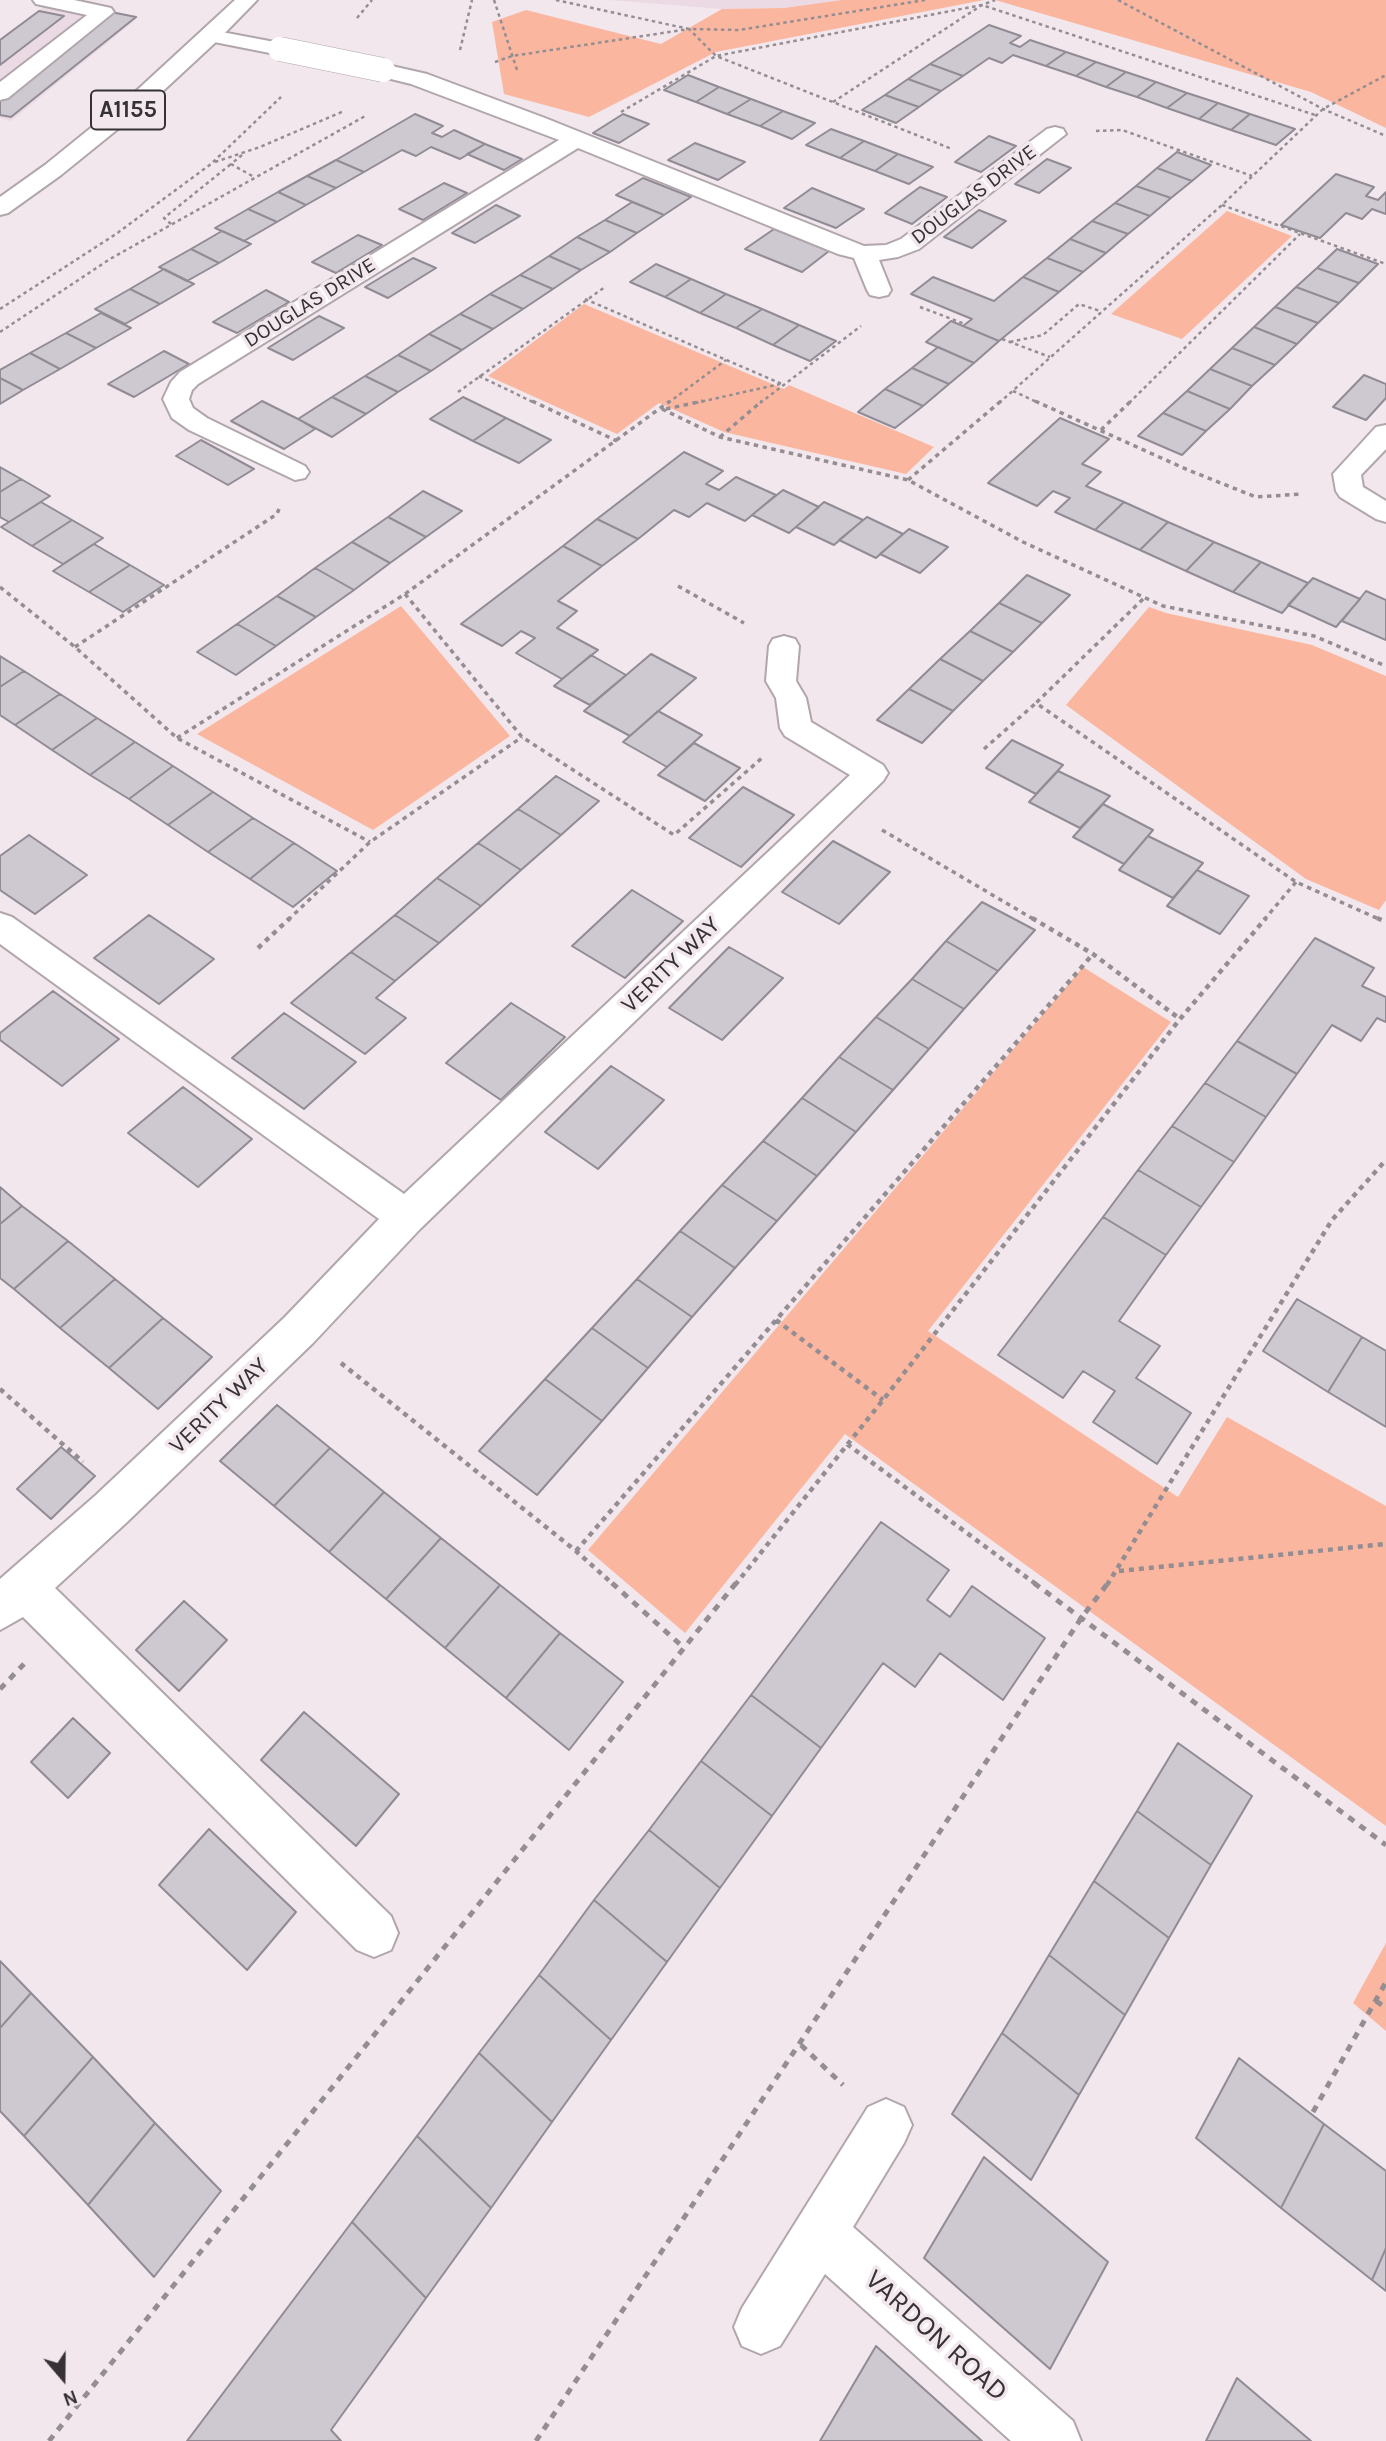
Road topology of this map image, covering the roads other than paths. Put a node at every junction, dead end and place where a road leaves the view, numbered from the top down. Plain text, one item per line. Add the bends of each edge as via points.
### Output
1 (43, 0) edge
2 (247, 0) edge
3 (211, 36) junction
4 (0, 93) edge
5 (1055, 134) road end
6 (575, 139) junction
7 (0, 208) edge
8 (864, 253) junction
9 (879, 290) dead end
10 (1386, 433) edge
11 (295, 472) road end
12 (1386, 513) edge
13 (784, 646) road end
14 (0, 926) edge
15 (406, 1217) junction
16 (12, 1598) edge
17 (374, 1933) dead end
18 (886, 2125) dead end
19 (818, 2232) junction
20 (761, 2327) dead end
21 (1053, 2441) edge

1 - 4 street via 104,12
2 - 3 street, A1155
3 - 6 street, DOUGLAS DRIVE, bridge via 437,81
3 - 7 street, A1155 via 142,98
5 - 8 street, DOUGLAS DRIVE via 910,244 889,252
6 - 8 street, DOUGLAS DRIVE
6 - 11 street, DOUGLAS DRIVE via 180,387 176,399 181,412 198,425
8 - 9 street
10 - 12 street via 1347,474 1350,491
13 - 15 street, VERITY WAY via 781,681 791,698 796,728 872,773
14 - 15 street
15 - 16 street, VERITY WAY via 299,1330
16 - 17 street, VERITY WAY
18 - 19 street
19 - 20 street
19 - 21 street, VARDON ROAD

